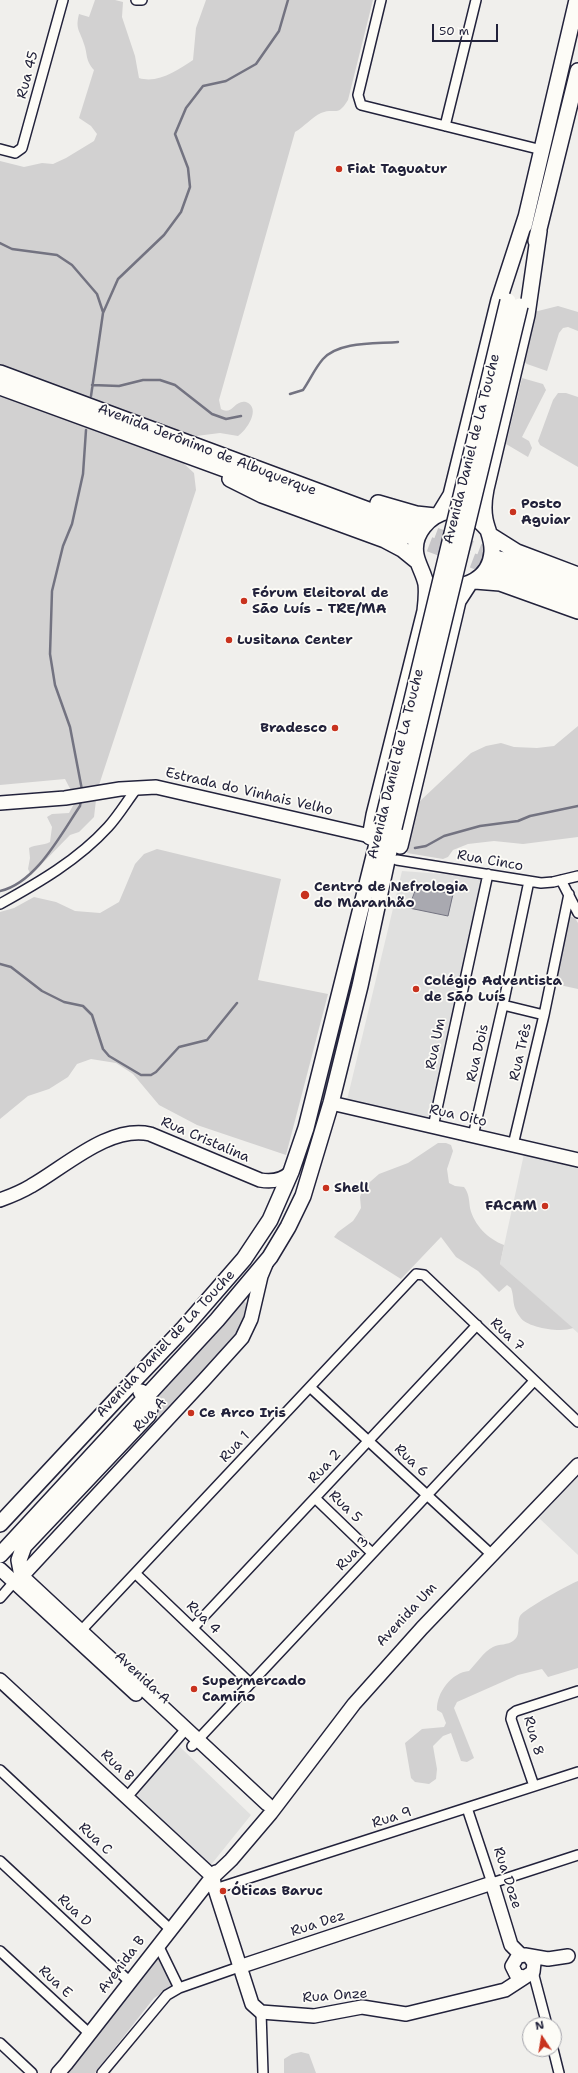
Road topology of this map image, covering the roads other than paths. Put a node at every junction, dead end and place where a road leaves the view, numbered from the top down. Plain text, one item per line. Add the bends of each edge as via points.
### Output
1 (63, 0) edge
2 (136, 0) edge
3 (142, 0) edge
4 (381, 0) edge
5 (476, 0) edge
6 (577, 0) edge
7 (578, 71) edge
8 (445, 126) junction
9 (0, 149) edge
10 (542, 150) junction
11 (526, 216) junction
12 (539, 231) junction
13 (514, 304) junction
14 (0, 372) edge
15 (0, 387) edge
16 (177, 445) junction
17 (438, 514) junction
18 (411, 532) tunnel mouth
19 (489, 532) junction
20 (420, 567) junction
21 (578, 575) edge
22 (472, 582) junction
23 (578, 587) edge
24 (578, 600) edge
25 (578, 611) edge
26 (137, 788) junction
27 (0, 803) edge
28 (388, 826) junction
29 (370, 836) junction
30 (397, 860) junction
31 (488, 874) junction
32 (578, 876) edge
33 (561, 880) junction
34 (529, 881) junction
35 (569, 894) junction
36 (0, 904) edge
37 (578, 913) edge
38 (355, 927) junction
39 (360, 986) junction
40 (503, 1004) junction
41 (544, 1015) junction
42 (331, 1103) junction
43 (433, 1127) junction
44 (473, 1136) junction
45 (513, 1145) junction
46 (578, 1160) edge
47 (291, 1172) junction
48 (0, 1200) edge
49 (270, 1257) junction
50 (414, 1275) joint
51 (477, 1326) junction
52 (534, 1381) junction
53 (311, 1388) junction
54 (125, 1390) junction
55 (147, 1396) junction
56 (578, 1422) edge
57 (369, 1441) junction
58 (578, 1456) edge
59 (578, 1465) edge
60 (427, 1495) junction
61 (315, 1498) junction
62 (41, 1511) junction
63 (1, 1522) edge
64 (27, 1542) junction
65 (372, 1553) junction
66 (490, 1553) junction
67 (0, 1555) edge
68 (0, 1559) edge
69 (0, 1569) edge
70 (136, 1574) junction
71 (18, 1579) junction
72 (0, 1598) edge
73 (193, 1628) junction
74 (78, 1634) junction
75 (0, 1680) edge
76 (250, 1683) junction
77 (578, 1691) edge
78 (183, 1732) junction
79 (195, 1742) junction
80 (0, 1770) edge
81 (578, 1772) edge
82 (534, 1786) junction
83 (127, 1797) junction
84 (467, 1808) junction
85 (267, 1809) junction
86 (578, 1855) edge
87 (0, 1861) edge
88 (214, 1883) junction
89 (492, 1884) junction
90 (170, 1929) junction
91 (158, 1945) junction
92 (0, 1951) edge
93 (525, 1955) junction
94 (573, 1955) edge
95 (239, 1967) junction
96 (531, 1976) junction
97 (129, 1981) junction
98 (179, 1988) junction
99 (262, 2012) junction
100 (544, 2017) edge
101 (90, 2034) junction
102 (0, 2044) edge
103 (555, 2057) edge
104 (32, 2073) edge
105 (58, 2073) edge
106 (102, 2073) edge
107 (263, 2073) edge
108 (559, 2073) edge

1 - 9 street, Rua 45 via 22,148 15,153
2 - 3 street
4 - 8 street via 358,95 361,105
5 - 8 street
6 - 10 main road, Avenida Daniel de La Touche
7 - 12 main road, Avenida Daniel de La Touche
8 - 10 street
10 - 11 main road, Avenida Daniel de La Touche
11 - 13 main road, Avenida Daniel de La Touche
11 - 17 main road via 499,300 451,495
12 - 13 main road, Avenida Daniel de La Touche
12 - 19 main road via 527,315 486,488 484,506
13 - 28 main road, Avenida Daniel de La Touche, bridge
14 - 16 main road, Avenida Jerônimo de Albuquerque
15 - 16 main road, Avenida Jerônimo de Albuquerque
16 - 17 main road via 213,446 257,459 396,509 416,514
16 - 18 main road, Avenida Jerônimo de Albuquerque
16 - 20 main road via 262,495 385,540 402,549
17 - 19 main road via 451,511 472,515
17 - 20 main road via 425,524 418,536 416,544
19 - 21 main road via 518,552
19 - 22 main road via 492,552 490,560 487,568
20 - 22 main road via 434,581 449,587
20 - 29 main road via 426,585 424,611
22 - 25 main road via 506,585
22 - 30 main road via 461,596 455,614
23 - 24 main road via 497,564
26 - 27 street, Estrada do Vinhais Velho via 65,798
26 - 29 street, Estrada do Vinhais Velho via 166,789
26 - 36 street via 108,827 89,846 40,882
28 - 38 main road, Avenida Daniel de La Touche
28 - 39 main road, Avenida Daniel de La Touche
29 - 38 main road
30 - 31 street, Rua Cinco
30 - 39 main road
31 - 34 street, Rua Cinco
31 - 43 street, Rua Um
32 - 33 street, Rua Cinco
33 - 34 street, Rua Cinco
33 - 35 street
34 - 40 street, Rua Dois
35 - 37 street
35 - 41 street, Rua Três
38 - 47 main road, Avenida Daniel de La Touche via 306,1128
39 - 42 main road, Avenida Daniel de La Touche
40 - 41 street
40 - 44 street, Rua Dois
41 - 45 street, Rua Três
42 - 43 street, Rua Oito
42 - 49 main road, Avenida Daniel de La Touche via 303,1196 288,1228
43 - 44 street, Rua Oito
44 - 45 street, Rua Oito
45 - 46 street, Rua Oito
47 - 48 street, Rua Cristalina via 280,1179 260,1180 150,1134 132,1132 103,1142 28,1188
47 - 54 main road, Avenida Daniel de La Touche via 270,1220 244,1259 189,1324
49 - 55 main road, Avenida Daniel de La Touche via 217,1320
49 - 71 street, Rua A via 261,1276 251,1319 242,1338
50 - 51 street, Rua 7 via 424,1275
50 - 53 street, Rua 1
51 - 52 street, Rua 7
51 - 57 street, Rua 2
52 - 56 street, Rua 7
52 - 60 street, Rua 3
53 - 57 street, Rua 6
53 - 70 street, Rua 1
54 - 55 main road via 139,1391
54 - 63 main road, Avenida Daniel de La Touche
55 - 62 main road, Avenida Daniel de La Touche
55 - 64 main road via 151,1407 148,1415
57 - 60 street, Rua 6
57 - 61 street, Rua 2
58 - 66 street, Avenida Um
59 - 66 street, Avenida Um
60 - 65 street, Rua 3
60 - 66 street, Rua 6
61 - 65 street, Rua 5
61 - 73 street, Rua 2
62 - 63 main road
62 - 67 main road, Avenida Daniel de La Touche
64 - 68 main road
64 - 71 main road via 19,1557
65 - 76 street, Rua 3
66 - 85 street, Avenida Um via 354,1704
69 - 71 street, Avenida A
70 - 73 street, Rua 4
70 - 74 street, Rua 1
71 - 72 street, Rua A
71 - 74 street, Avenida A
73 - 76 street, Rua 4
74 - 78 street, Avenida A
75 - 83 street, Rua B
76 - 79 street, Rua 3
77 - 82 street, Rua 8 via 512,1714 511,1719
78 - 79 street, Avenida A
78 - 83 street
79 - 85 street, Avenida A
80 - 90 street, Rua C
81 - 82 street, Rua 9
82 - 84 street, Rua 9
83 - 88 street, Rua B
84 - 88 street, Rua 9
84 - 89 street, Rua Doze
85 - 88 street, Avenida B
86 - 89 street, Rua Dez
87 - 97 street, Rua D
88 - 90 street, Avenida B
88 - 95 street
89 - 93 street, Rua Doze via 511,1944
89 - 95 street, Rua Dez
90 - 91 street, Avenida B
91 - 97 street, Avenida B
91 - 98 street
92 - 101 street, Rua E
93 - 94 street via 548,1959
93 - 96 street via 534,1963
93 - 96 street via 514,1958 512,1966 517,1976
94 - 96 street, Rua Onze
95 - 98 street, Rua Dez
95 - 99 street via 252,2004
96 - 99 street, Rua Onze via 505,1990 406,2014 362,2008 314,2016
96 - 100 street
97 - 101 street, Avenida B
98 - 106 street, Rua Dez via 162,2000
99 - 107 street
101 - 105 street, Avenida B
102 - 104 street
103 - 108 street

